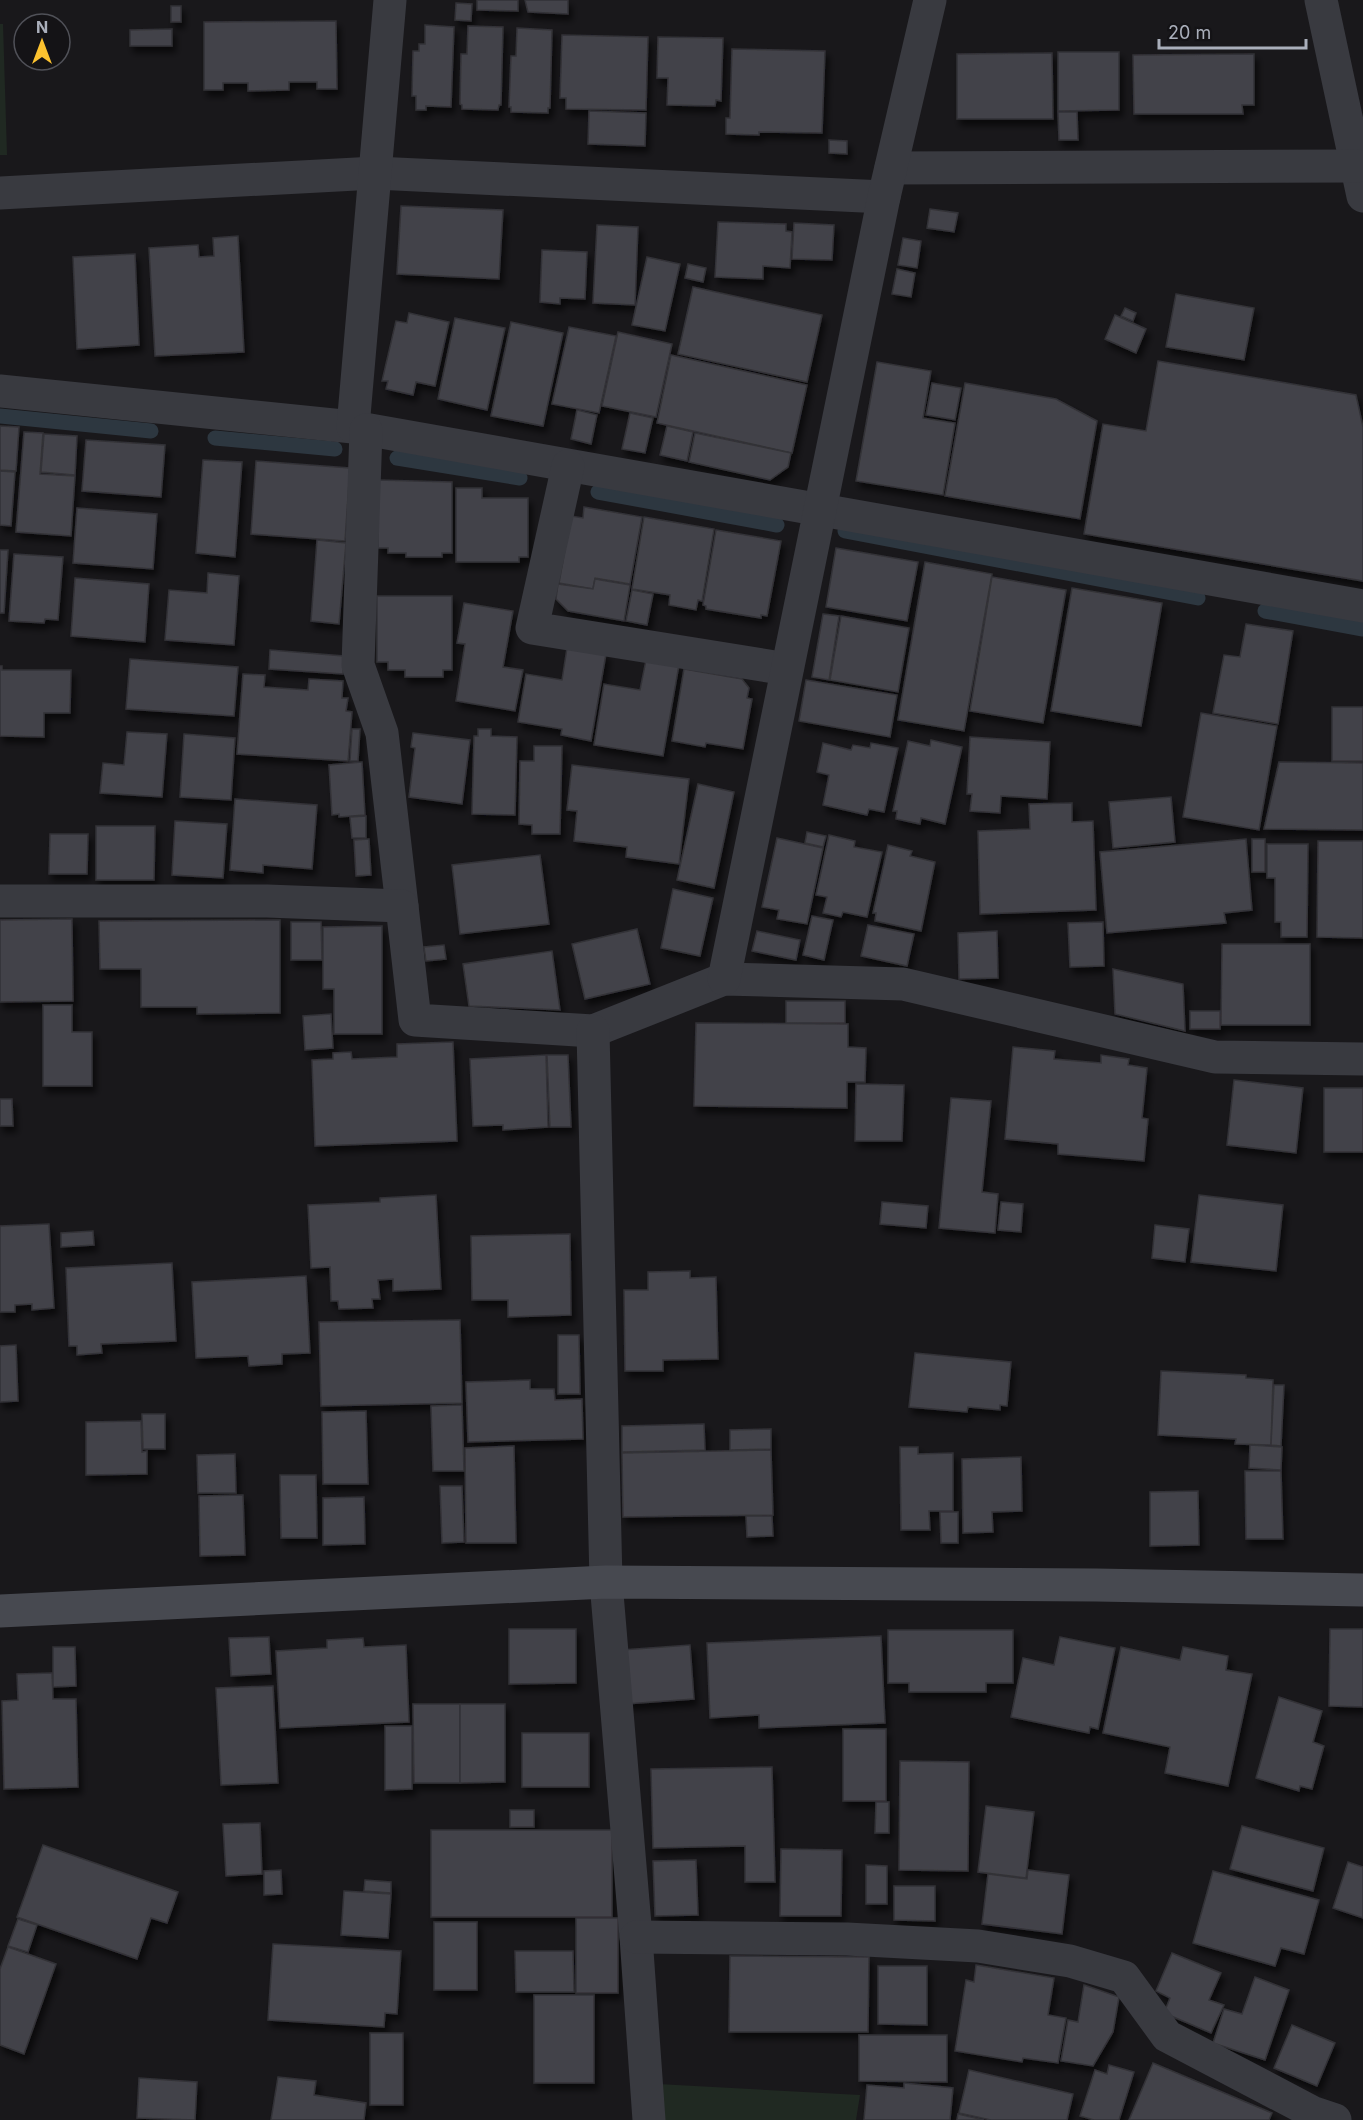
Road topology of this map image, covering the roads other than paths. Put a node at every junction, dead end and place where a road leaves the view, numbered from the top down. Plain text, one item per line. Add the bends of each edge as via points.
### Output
1 (390, 0) edge
2 (930, 0) edge
3 (1322, 0) edge
4 (375, 173) junction
5 (1360, 181) edge
6 (887, 182) junction
7 (0, 193) edge
8 (0, 391) edge
9 (360, 429) junction
10 (568, 466) junction
11 (820, 510) junction
12 (1363, 606) edge
13 (787, 669) junction
14 (0, 901) edge
15 (402, 906) junction
16 (724, 979) junction
17 (593, 1031) junction
18 (1363, 1059) edge
19 (606, 1582) junction
20 (1363, 1590) edge
21 (0, 1611) edge
22 (636, 1936) junction
23 (649, 2120) edge
24 (1335, 2120) edge

1 - 4 street
2 - 6 street
3 - 5 street
4 - 6 street
4 - 7 street
4 - 9 street
5 - 6 street
6 - 11 street
8 - 9 street
9 - 10 street
9 - 15 street via 358,665 382,733
10 - 11 street
10 - 13 street via 532,628
11 - 12 street
11 - 13 street
13 - 16 street
14 - 15 street via 267,901
15 - 17 street via 415,1020
16 - 17 street
16 - 18 street via 903,984 1215,1057
17 - 19 street
19 - 20 street
19 - 21 street
19 - 22 street
22 - 23 street
22 - 24 street via 978,1946 1070,1961 1124,1977 1167,2036 1314,2113

